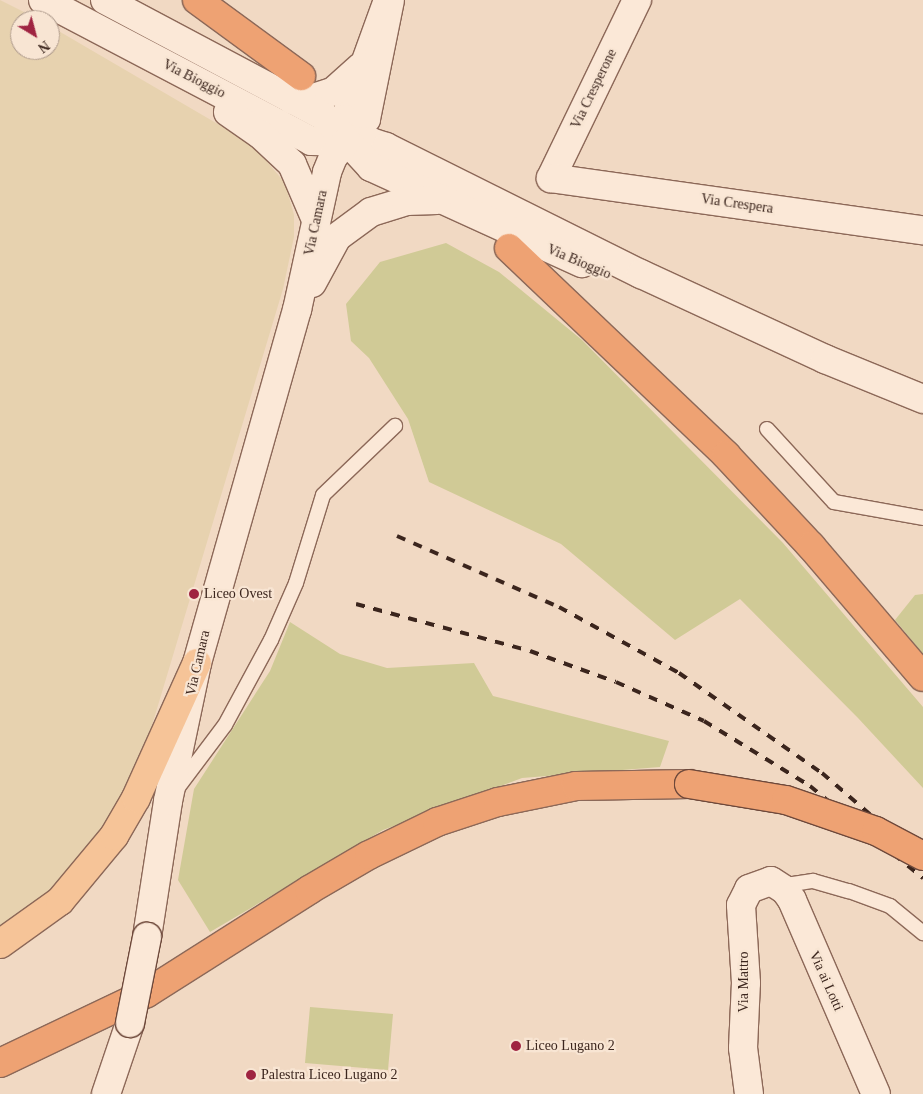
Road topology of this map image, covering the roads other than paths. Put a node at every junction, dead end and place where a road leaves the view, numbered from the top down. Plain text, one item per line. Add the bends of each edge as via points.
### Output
1 (43, 0) edge
2 (105, 0) edge
3 (197, 0) edge
4 (389, 0) edge
5 (637, 0) edge
6 (122, 43) junction
7 (364, 64) junction
8 (296, 88) junction
9 (348, 141) junction
10 (552, 178) joint
11 (438, 200) junction
12 (316, 220) junction
13 (923, 230) edge
14 (510, 248) dead end
15 (297, 310) junction
16 (825, 358) junction
17 (923, 398) edge
18 (395, 426) dead end
19 (767, 429) dead end
20 (923, 518) edge
21 (196, 663) junction
22 (923, 677) edge
23 (168, 802) junction
24 (923, 856) edge
25 (775, 885) junction
26 (923, 933) edge
27 (0, 944) edge
28 (130, 1023) junction
29 (0, 1063) edge
30 (106, 1094) edge
31 (124, 1094) edge
32 (749, 1094) edge
33 (876, 1094) edge

1 - 6 main road, Via Bioggio
2 - 8 main road, Via Bioggio
3 - 8 highway
4 - 7 main road, Via Camara
4 - 9 main road, Via Camara via 366,119
5 - 10 main road, Via Cresperone
6 - 9 main road, Via Bioggio via 311,141
6 - 12 main road via 207,97 279,151 302,181
7 - 8 main road via 351,80 334,91
7 - 9 main road, Via Camara via 345,120
8 - 9 main road, Via Bioggio
9 - 11 main road, Via Bioggio via 371,167
9 - 12 main road, Via Camara via 333,157
9 - 15 main road, Via Camara via 348,170
9 - 16 main road, Via Bioggio via 371,142 386,147 641,274
10 - 13 main road, Via Crespera
11 - 15 main road via 392,204 371,212 337,237
11 - 16 main road, Via Bioggio via 621,280
12 - 15 main road, Via Camara
14 - 22 highway via 726,455 811,546
15 - 21 main road, Via Camara
16 - 17 main road, Via Bioggio
18 - 23 lane via 323,495 296,583 271,640 225,725
19 - 20 lane via 834,502
21 - 23 main road, Via Camara
21 - 27 main road via 136,798 114,836 60,901
23 - 28 main road, Via Camara, bridge
24 - 29 highway, bridge via 876,831 786,800 689,784 576,786 498,802 436,822 369,855 147,992
25 - 26 lane via 813,881 849,890 890,906
25 - 32 main road, Via Mattro via 749,889 741,904 746,983 743,1048
25 - 33 main road, Via ai Lotti
28 - 30 main road, Via Camara
28 - 31 main road, Via Camara

